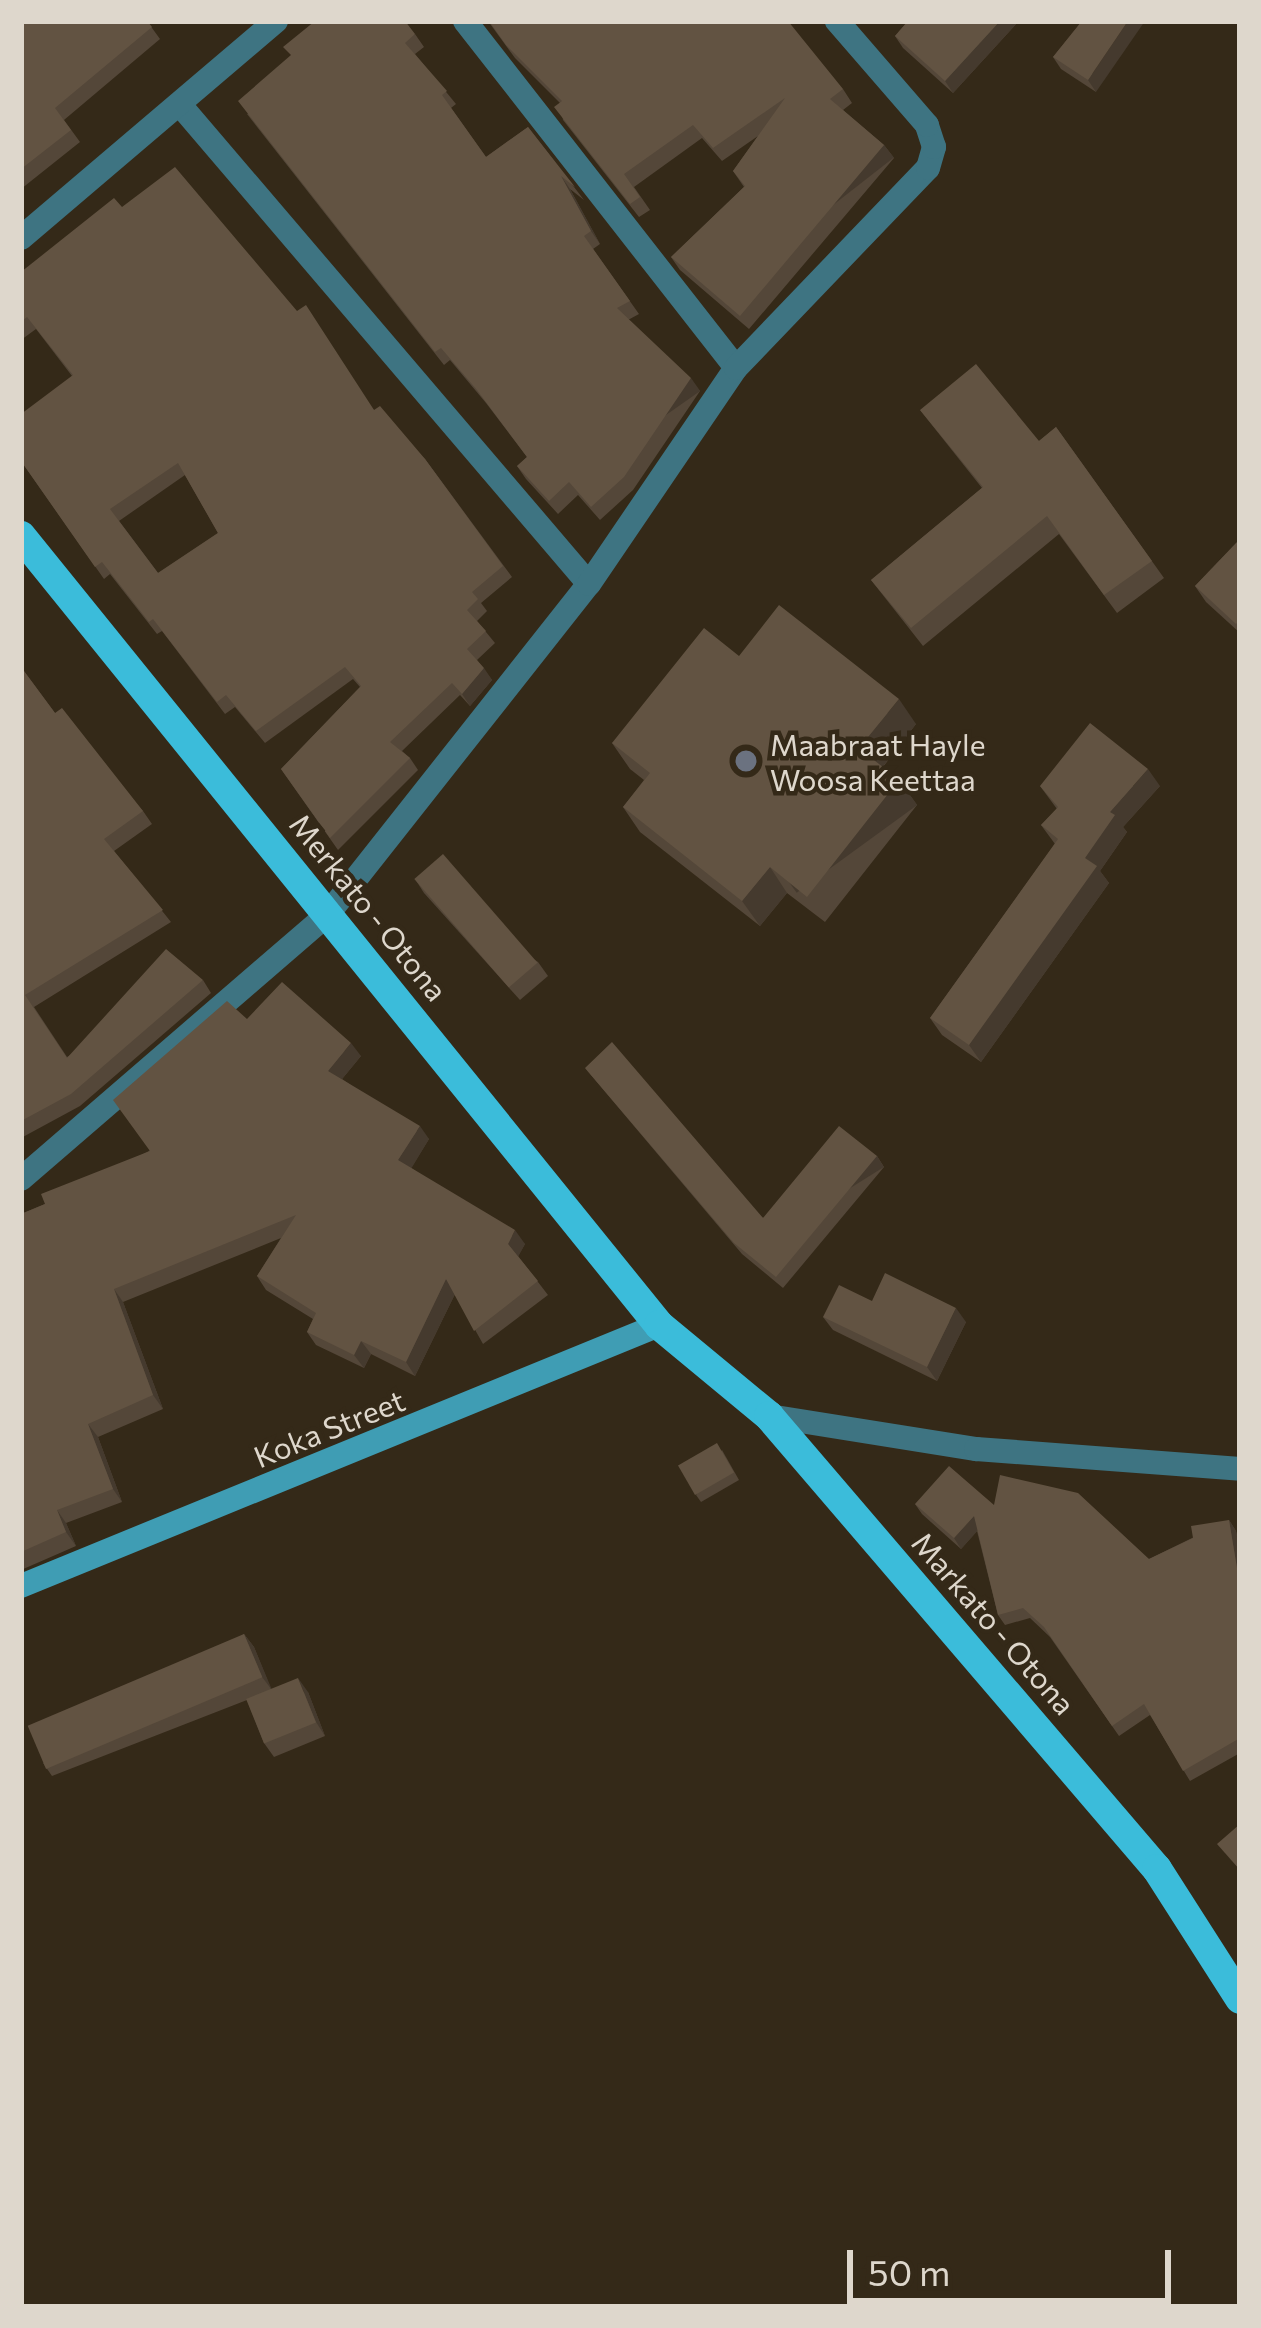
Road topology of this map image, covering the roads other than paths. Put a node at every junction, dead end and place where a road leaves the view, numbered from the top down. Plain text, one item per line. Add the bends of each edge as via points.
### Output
1 (276, 21) edge
2 (465, 21) edge
3 (837, 21) edge
4 (181, 106) junction
5 (21, 238) edge
6 (736, 368) junction
7 (21, 536) edge
8 (589, 584) junction
9 (328, 914) junction
10 (21, 1179) edge
11 (659, 1325) junction
12 (770, 1416) junction
13 (1240, 1469) edge
14 (21, 1586) edge
15 (1240, 1999) edge

1 - 4 street
2 - 6 street
3 - 6 street via 926,125 934,147 928,168
4 - 5 street
4 - 8 street
6 - 8 street
7 - 9 main road, Merkato - Otona
8 - 9 street
9 - 10 street
9 - 11 main road, Merkato - Otona
11 - 12 main road, Markato - Otona
11 - 14 main road, Koka Street
12 - 13 street via 976,1449
12 - 15 main road, Markato - Otona via 1157,1869

